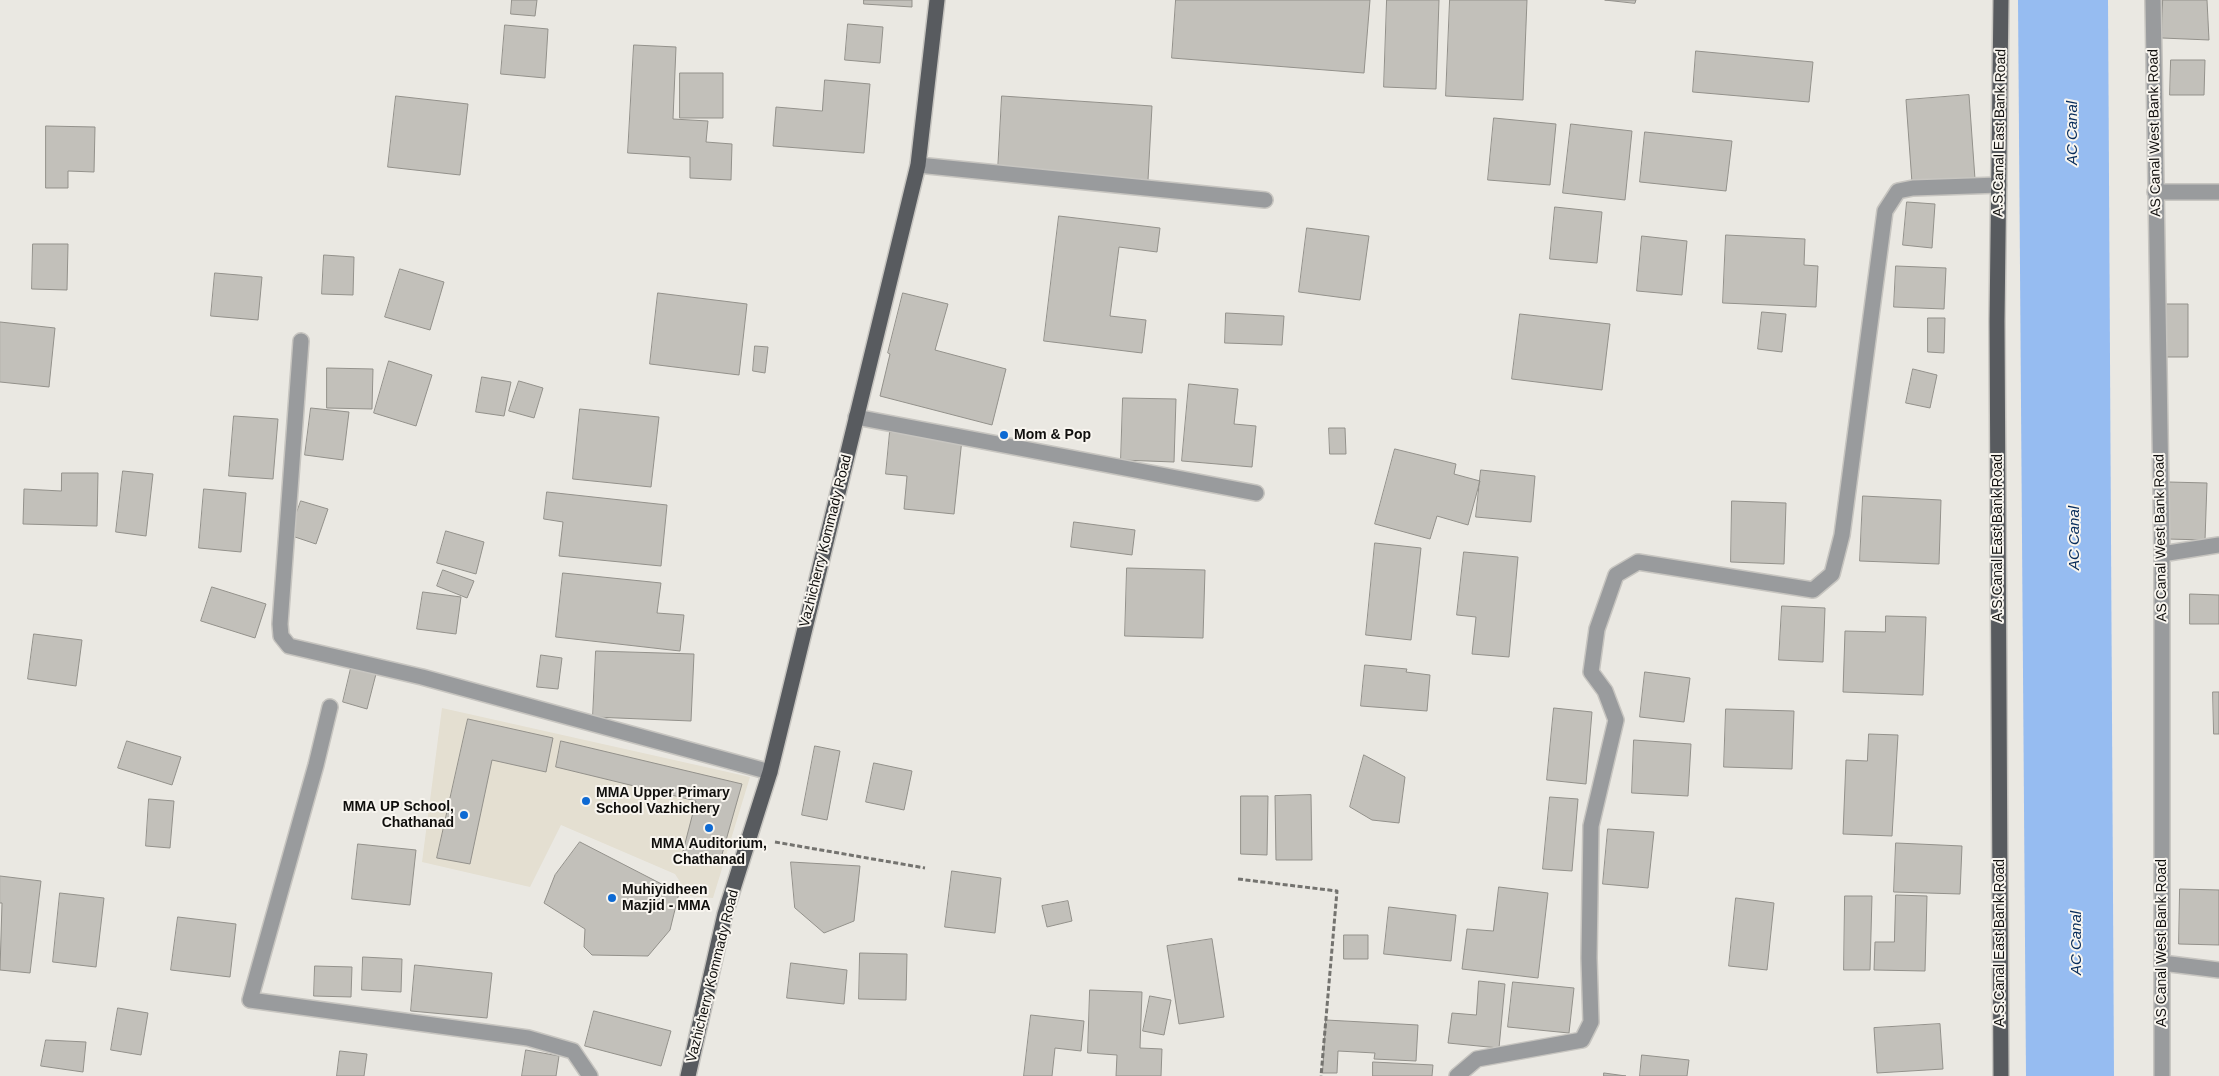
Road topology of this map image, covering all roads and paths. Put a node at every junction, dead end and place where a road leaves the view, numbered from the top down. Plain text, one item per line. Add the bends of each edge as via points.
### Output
1 (937, 0) edge
2 (2001, 0) edge
3 (2153, 0) edge
4 (918, 165) junction
5 (1999, 185) junction
6 (2155, 192) junction
7 (2219, 192) edge
8 (1265, 200) dead end
9 (301, 341) dead end
10 (856, 417) junction
11 (1256, 493) dead end
12 (2219, 545) edge
13 (2162, 554) junction
14 (330, 707) dead end
15 (770, 772) junction
16 (750, 837) junction
17 (925, 868) dead end
18 (1238, 879) dead end
19 (2162, 963) junction
20 (2219, 970) edge
21 (590, 1076) edge
22 (688, 1076) edge
23 (1321, 1076) edge
24 (1457, 1076) edge
25 (2001, 1076) edge
26 (2162, 1076) edge

1 - 4 main road, Vazhicherry Kommady Road
2 - 5 main road, A.S.Canal East Bank Road
3 - 6 street, AS Canal West Bank Road
4 - 8 street
4 - 10 main road, Vazhicherry Kommady Road
5 - 24 street via 1898,191 1885,210 1842,535 1832,574 1812,590 1638,562 1616,575 1597,629 1591,672 1605,691 1616,720 1591,826 1591,1022 1582,1040 1477,1059
5 - 25 main road, A.S.Canal East Bank Road
6 - 7 street
6 - 13 street, AS Canal West Bank Road
9 - 15 street via 280,624 282,636 289,646 422,677
10 - 11 street
10 - 15 main road, Vazhicherry Kommady Road
12 - 13 street
13 - 19 street, AS Canal West Bank Road
14 - 21 street via 250,1000 528,1038 573,1051
15 - 16 main road, Vazhicherry Kommady Road
16 - 17 path
16 - 22 main road, Vazhicherry Kommady Road via 725,914
18 - 23 path via 1337,891
19 - 20 street
19 - 26 street, AS Canal West Bank Road

